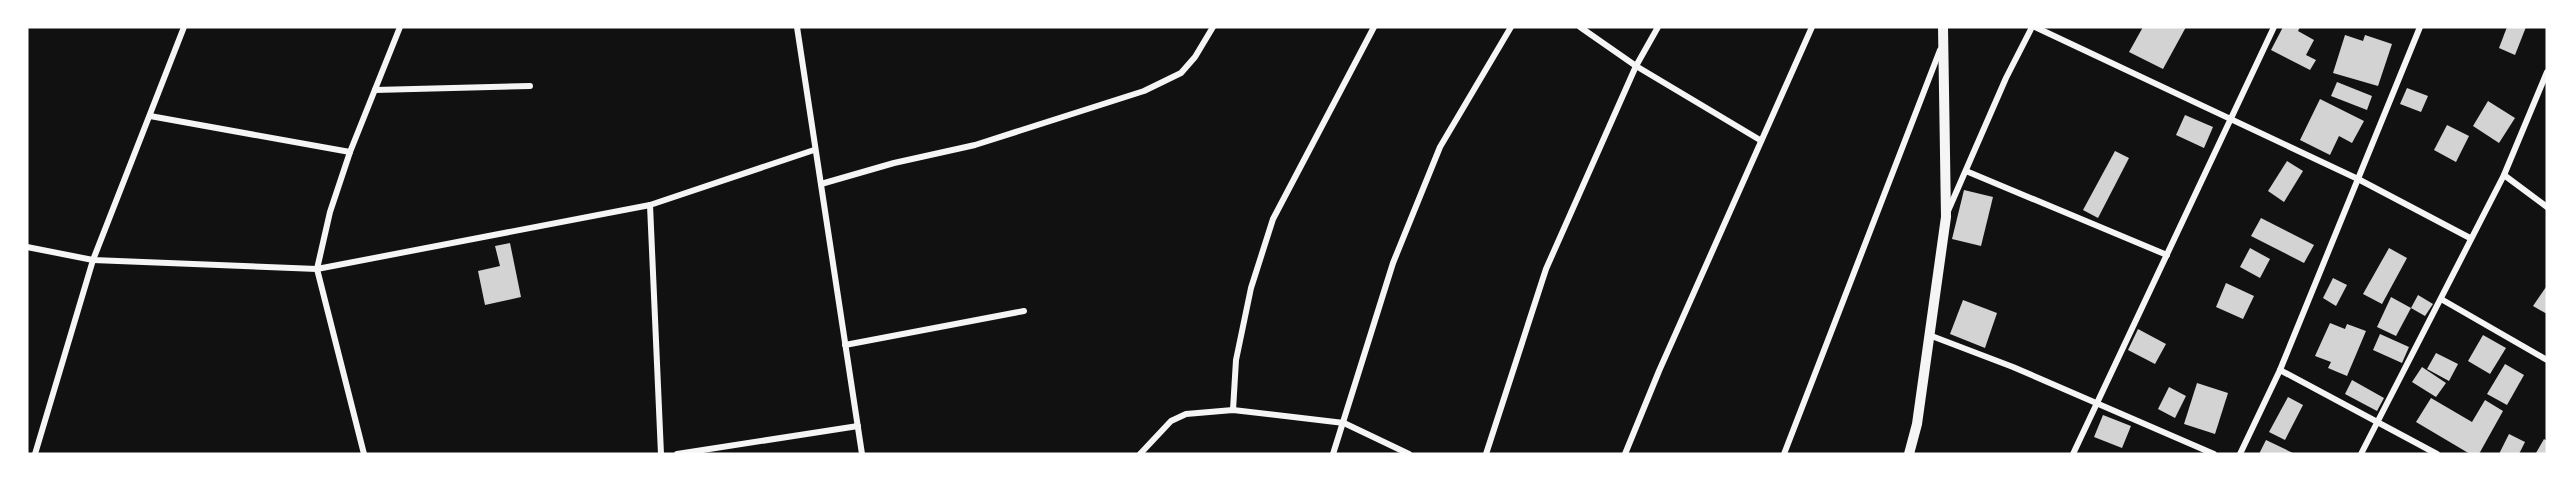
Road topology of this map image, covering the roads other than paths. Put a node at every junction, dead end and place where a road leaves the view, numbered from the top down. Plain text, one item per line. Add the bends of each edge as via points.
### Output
1 (184, 27) edge
2 (400, 27) edge
3 (797, 27) edge
4 (1213, 27) edge
5 (1374, 27) edge
6 (1511, 27) edge
7 (1580, 27) edge
8 (1658, 27) edge
9 (1812, 27) edge
10 (1943, 27) edge
11 (2033, 27) edge
12 (2274, 27) edge
13 (2418, 28) edge
14 (1944, 41) junction
15 (1636, 66) junction
16 (2547, 72) edge
17 (530, 86) dead end
18 (375, 90) junction
19 (150, 116) junction
20 (2231, 118) junction
21 (1760, 140) junction
22 (814, 150) junction
23 (350, 152) junction
24 (1966, 171) junction
25 (2504, 175) junction
26 (2358, 178) junction
27 (821, 184) junction
28 (650, 205) junction
29 (2547, 207) edge
30 (1946, 217) junction
31 (2470, 238) junction
32 (27, 248) edge
33 (2167, 255) junction
34 (93, 260) junction
35 (317, 269) junction
36 (2441, 299) junction
37 (1024, 311) dead end
38 (1929, 335) junction
39 (845, 345) junction
40 (2547, 360) edge
41 (2280, 370) junction
42 (2097, 403) junction
43 (1233, 410) junction
44 (2378, 422) junction
45 (1344, 423) junction
46 (858, 426) junction
47 (35, 454) edge
48 (364, 454) edge
49 (661, 454) edge
50 (677, 454) edge
51 (862, 454) edge
52 (1140, 454) edge
53 (1333, 454) edge
54 (1409, 454) edge
55 (1486, 454) edge
56 (1625, 454) edge
57 (1784, 454) edge
58 (1909, 454) edge
59 (2073, 454) edge
60 (2214, 454) edge
61 (2240, 454) edge
62 (2361, 454) edge
63 (2437, 454) edge

1 - 19 street
2 - 18 street
3 - 22 street
4 - 27 street via 1181,73 1143,91 975,145
5 - 43 street via 1273,219 1251,288 1236,360
6 - 45 street via 1440,147 1393,263
7 - 15 street
8 - 15 street
9 - 21 street
10 - 14 street
11 - 20 street
11 - 24 street
12 - 20 street
13 - 26 street
14 - 30 street
14 - 57 street
15 - 21 street
15 - 55 street via 1546,269
16 - 25 street
17 - 18 street
18 - 23 street
19 - 23 street
19 - 34 street
20 - 26 street
20 - 33 street
21 - 56 street
22 - 27 street
22 - 28 street
23 - 35 street
24 - 30 street
24 - 33 street
25 - 29 street
25 - 31 street
26 - 31 street
26 - 41 street
27 - 39 street
28 - 35 street
28 - 49 street
30 - 38 street
31 - 36 street
32 - 34 street
33 - 42 street
34 - 35 street
34 - 47 street
35 - 48 street
36 - 40 street
36 - 44 street
37 - 39 street
38 - 42 street
38 - 58 street
39 - 46 street
41 - 44 street
41 - 61 street
42 - 59 street
42 - 60 street
43 - 45 street
43 - 52 street via 1186,414 1171,421
44 - 62 street
44 - 63 street
45 - 53 street
45 - 54 street
46 - 50 street
46 - 51 street

